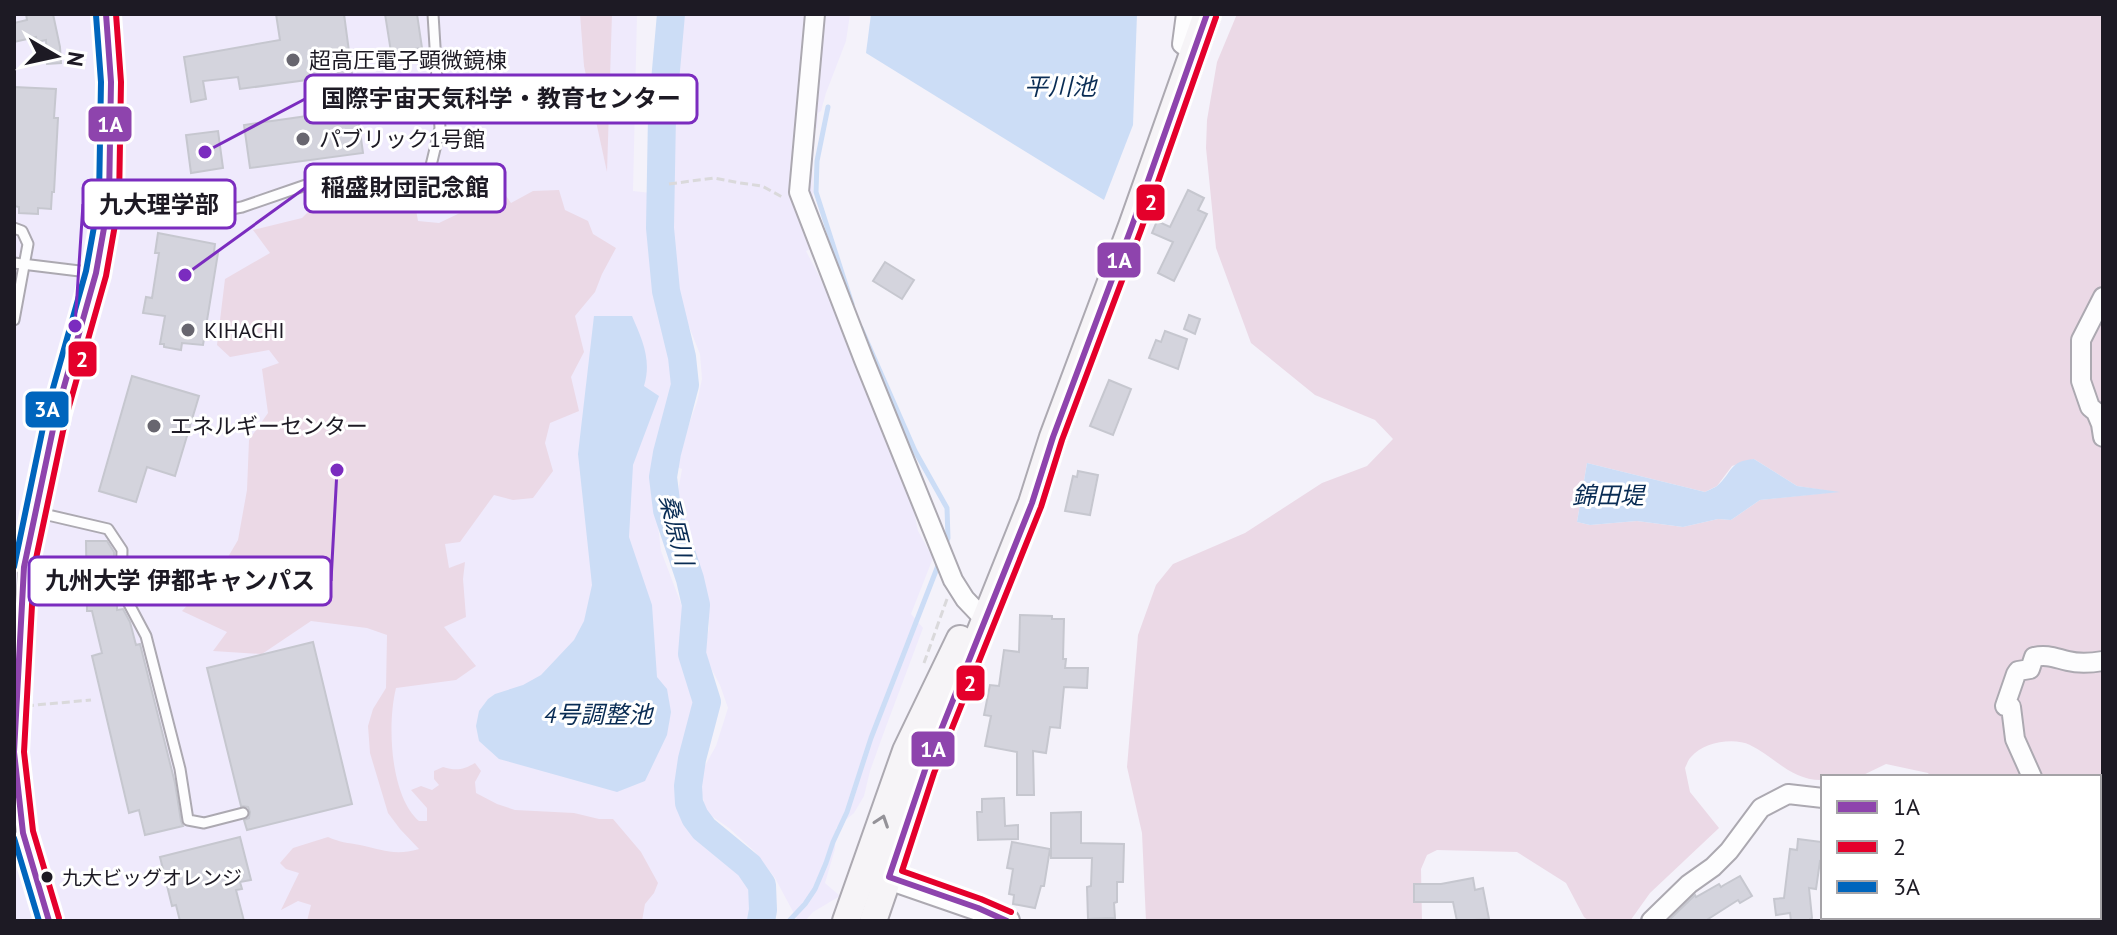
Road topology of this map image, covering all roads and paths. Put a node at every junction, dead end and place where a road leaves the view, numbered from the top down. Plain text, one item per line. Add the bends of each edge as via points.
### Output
1 (106, 14) edge
2 (433, 14) edge
3 (815, 14) edge
4 (1186, 14) edge
5 (1207, 14) edge
6 (1193, 52) junction
7 (669, 184) dead end
8 (109, 200) junction
9 (810, 220) junction
10 (14, 228) edge
11 (14, 263) edge
12 (25, 265) junction
13 (96, 273) junction
14 (2103, 297) edge
15 (14, 320) edge
16 (2103, 437) edge
17 (35, 512) junction
18 (979, 614) junction
19 (2103, 661) edge
20 (91, 700) dead end
21 (14, 707) edge
22 (2031, 775) edge
23 (16, 785) edge
24 (1821, 798) edge
25 (243, 813) dead end
26 (877, 873) junction
27 (49, 921) edge
28 (846, 921) edge
29 (873, 921) edge
30 (1007, 921) edge
31 (1651, 921) edge

1 - 8 lane
2 - 8 lane via 440,128 428,178 364,174 215,212
3 - 9 street via 799,192
4 - 6 street via 1182,44
5 - 6 main road
6 - 18 main road via 1032,503
7 - 9 path via 714,178 762,186 802,206
8 - 13 lane
9 - 18 street via 953,580
10 - 12 lane via 22,231 28,244
11 - 12 lane
12 - 13 lane
12 - 15 lane
13 - 17 lane
14 - 16 street via 2081,340 2081,381
17 - 23 lane via 24,567
17 - 25 lane via 108,529 122,550 121,589 146,636 188,820 204,823
18 - 26 main road via 925,770
19 - 22 street via 2086,664 2044,655 2016,674 2005,706 2011,707 2015,739
20 - 21 path, bridge
23 - 27 lane via 23,833
24 - 31 street via 1788,794 1761,808 1729,851
26 - 28 main road
26 - 29 main road
26 - 30 street

